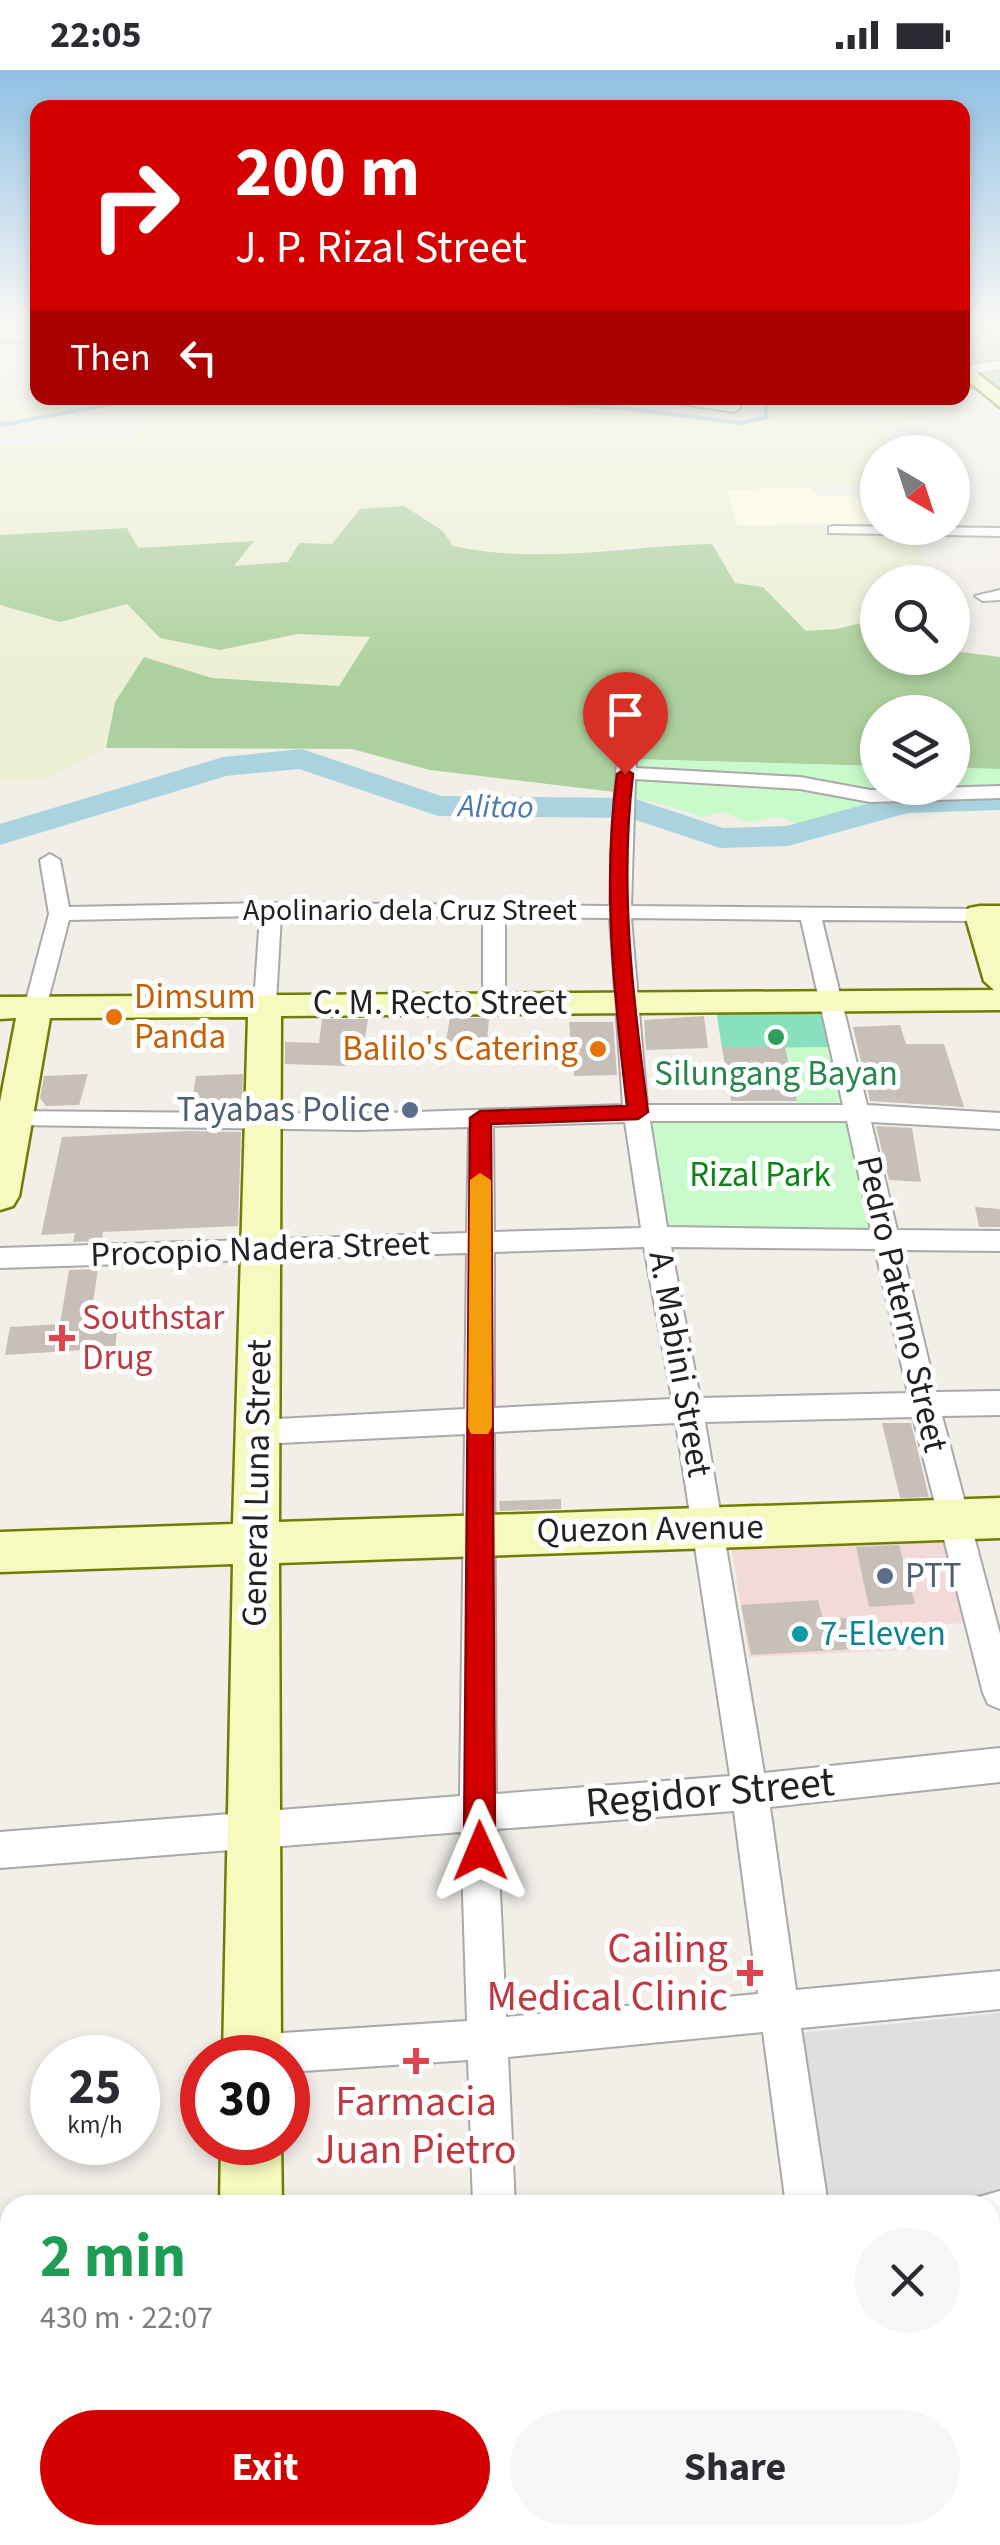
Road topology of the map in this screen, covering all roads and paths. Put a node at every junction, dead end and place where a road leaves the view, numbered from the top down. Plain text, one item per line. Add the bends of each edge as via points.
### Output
1 (834, 530) dead end
2 (1000, 532) edge
3 (1000, 792) edge
4 (50, 860) dead end
5 (271, 909) junction
6 (494, 910) junction
7 (619, 910) junction
8 (810, 912) junction
9 (60, 914) junction
10 (990, 915) edge
11 (1000, 981) edge
12 (830, 1000) junction
13 (1000, 1000) edge
14 (494, 1001) junction
15 (265, 1004) junction
16 (624, 1004) junction
17 (0, 1008) edge
18 (36, 1008) junction
19 (638, 1112) junction
20 (857, 1113) junction
21 (15, 1117) junction
22 (480, 1118) junction
23 (1000, 1120) edge
24 (260, 1121) junction
25 (0, 1196) edge
26 (657, 1237) junction
27 (887, 1240) junction
28 (1000, 1241) edge
29 (480, 1242) junction
30 (258, 1249) junction
31 (0, 1258) edge
32 (1000, 1403) edge
33 (926, 1404) junction
34 (689, 1410) junction
35 (480, 1420) junction
36 (260, 1432) junction
37 (1000, 1518) edge
38 (952, 1521) junction
39 (710, 1528) junction
40 (479, 1534) junction
41 (256, 1543) junction
42 (0, 1552) edge
43 (1000, 1693) edge
44 (1000, 1765) edge
45 (748, 1792) junction
46 (478, 1813) junction
47 (253, 1832) junction
48 (0, 1850) edge
49 (1000, 1990) edge
50 (778, 2010) junction
51 (252, 2035) edge
52 (486, 2040) junction
53 (310, 2052) edge
54 (251, 2165) edge
55 (251, 2195) edge
56 (494, 2195) edge
57 (806, 2195) edge

1 - 2 street
3 - 7 street, A. Mabini Street via 870,796 800,783 625,775
4 - 9 street
5 - 6 street, Apolinario dela Cruz Street
5 - 9 street, Apolinario dela Cruz Street
5 - 15 street, General Luna Street
6 - 7 street, Apolinario dela Cruz Street
6 - 14 street
7 - 8 street, Apolinario dela Cruz Street
7 - 16 street, A. Mabini Street
8 - 10 street, Apolinario dela Cruz Street
8 - 12 street, Pedro Paterno Street
9 - 18 street
10 - 11 main road
12 - 13 main road, C. M. Recto Street
12 - 16 main road, C. M. Recto Street
12 - 20 street, Pedro Paterno Street
14 - 15 main road, C. M. Recto Street
14 - 16 main road, C. M. Recto Street
15 - 18 main road, C. M. Recto Street
15 - 24 main road, General Luna Street
16 - 19 street, A. Mabini Street
17 - 18 main road, C. M. Recto Street
18 - 21 main road
19 - 20 street
19 - 22 street
19 - 26 street, A. Mabini Street
20 - 23 street
20 - 27 street, Pedro Paterno Street
21 - 24 street
21 - 25 main road
22 - 24 street
22 - 29 street
24 - 30 main road, General Luna Street
26 - 27 street, Procopio Nadera Street
26 - 29 street, Procopio Nadera Street
26 - 34 street, A. Mabini Street
27 - 28 street, Procopio Nadera Street
27 - 33 street, Pedro Paterno Street
29 - 30 street, Procopio Nadera Street
29 - 35 street
30 - 31 street, Procopio Nadera Street
30 - 36 main road, General Luna Street
32 - 33 street
33 - 34 street
33 - 38 street, Pedro Paterno Street
34 - 35 street
34 - 39 street, A. Mabini Street
35 - 36 street
35 - 40 street
36 - 41 main road, General Luna Street
37 - 38 main road, Quezon Avenue
38 - 39 main road, Quezon Avenue
38 - 43 street, Pedro Paterno Street
39 - 40 main road, Quezon Avenue
39 - 45 street, A. Mabini Street
40 - 41 main road, Quezon Avenue
40 - 46 street
41 - 42 main road, Quezon Avenue
41 - 47 main road, General Luna Street
44 - 45 street, Regidor Street
45 - 46 street, Regidor Street
45 - 50 street, A. Mabini Street
46 - 47 street, Regidor Street
46 - 52 street
47 - 48 street, Regidor Street
47 - 51 main road, General Luna Street
49 - 50 street
50 - 52 street
50 - 57 street, A. Mabini Street
52 - 53 street
52 - 56 street
54 - 55 main road

